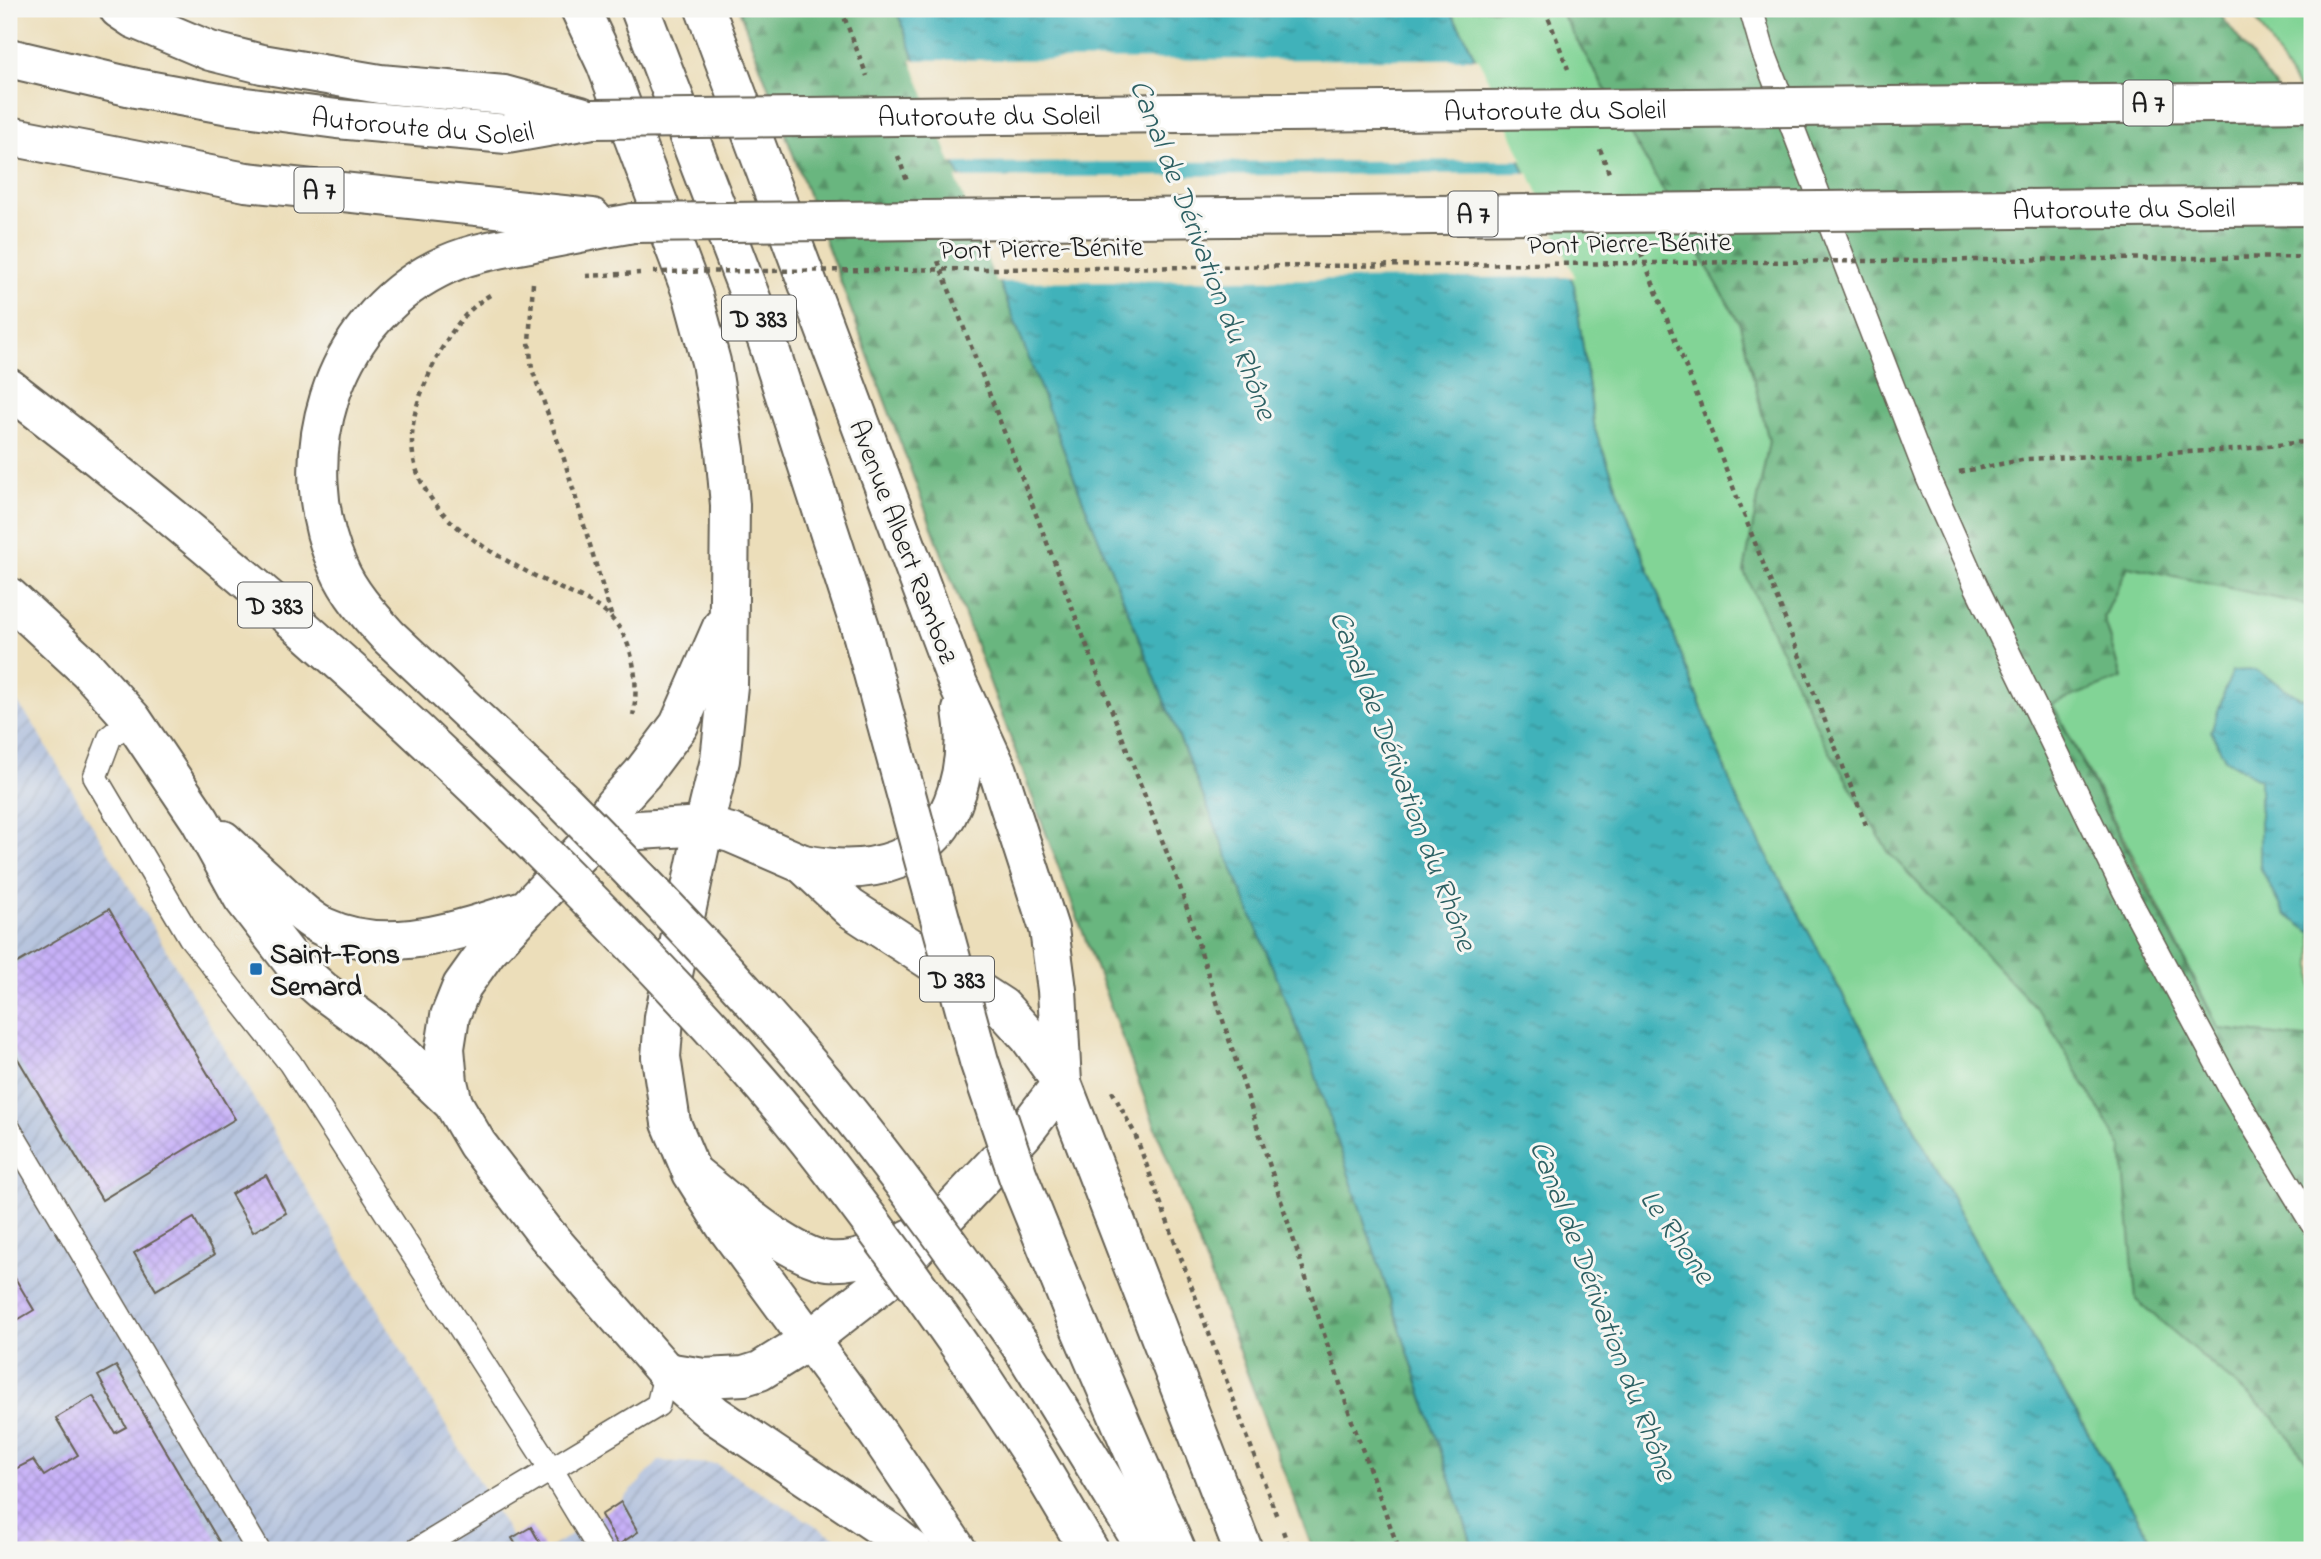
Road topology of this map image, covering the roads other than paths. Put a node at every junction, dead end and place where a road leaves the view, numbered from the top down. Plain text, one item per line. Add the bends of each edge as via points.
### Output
1 (119, 9) edge
2 (580, 9) edge
3 (640, 9) edge
4 (705, 9) edge
5 (1751, 9) edge
6 (9, 58) edge
7 (2312, 102) edge
8 (593, 120) junction
9 (9, 136) edge
10 (2312, 206) edge
11 (633, 222) junction
12 (9, 388) edge
13 (9, 597) edge
14 (730, 609) junction
15 (958, 684) junction
16 (132, 719) junction
17 (200, 820) junction
18 (704, 825) junction
19 (588, 844) junction
20 (803, 863) junction
21 (528, 909) junction
22 (1062, 1083) junction
23 (453, 1103) junction
24 (9, 1129) edge
25 (692, 1173) junction
26 (2312, 1223) edge
27 (937, 1225) junction
28 (808, 1341) junction
29 (666, 1371) junction
30 (551, 1469) junction
31 (258, 1550) edge
32 (417, 1550) edge
33 (600, 1550) edge
34 (912, 1550) edge
35 (957, 1550) edge
36 (1089, 1550) edge
37 (1146, 1550) edge
38 (1177, 1550) edge
39 (1243, 1550) edge

1 - 8 main road via 210,51 262,64 380,85 505,95
2 - 14 main road via 606,64 693,296 711,362 730,505
3 - 38 main road, D 383, bridge via 767,340 862,633 979,1061 1018,1176
4 - 15 main road, Avenue Albert Ramboz
5 - 26 lane via 1763,51 1928,478 1976,588 2124,890 2229,1086
6 - 8 main road, Autoroute du Soleil / A 7 via 136,88 337,119 507,134
7 - 8 main road, Autoroute du Soleil / A 7, bridge
9 - 11 main road, Autoroute du Soleil / A 7 via 246,182
10 - 11 main road, Autoroute du Soleil / A 7, bridge
11 - 37 main road, bridge via 476,253 412,284 374,317 344,361 328,400 319,444 316,481 323,523 338,568 388,636 659,898 827,1087 934,1224 1020,1346
12 - 36 main road, D 383, bridge via 301,626 423,737 624,934 755,1078 865,1214 978,1372
13 - 16 main road via 88,670
14 - 18 main road via 720,760
14 - 19 main road via 679,725
15 - 20 main road via 964,761 955,798 933,836 902,859 881,865 830,869
15 - 22 main road, Avenue Albert Ramboz via 998,771 1049,929
16 - 17 main road
16 - 30 lane via 110,737 95,777 190,937 289,1063
17 - 21 main road via 302,912 323,927 355,937 404,940 432,936
17 - 23 main road via 243,898 298,969 374,1029
18 - 19 main road via 639,830
18 - 20 main road
18 - 25 main road via 664,1017 661,1057 671,1123
19 - 21 main road
20 - 22 main road via 850,908 1003,1007
21 - 23 main road via 468,977 450,1016 446,1048
22 - 27 main road via 1022,1135
22 - 39 main road
23 - 29 main road via 477,1144 547,1235
24 - 31 lane
25 - 27 main road via 785,1243 820,1259 861,1258
25 - 28 main road
27 - 28 main road via 885,1281
28 - 29 main road via 744,1376 704,1378
28 - 35 main road
29 - 30 lane via 658,1405
29 - 34 main road via 715,1415
30 - 32 lane
30 - 33 lane

